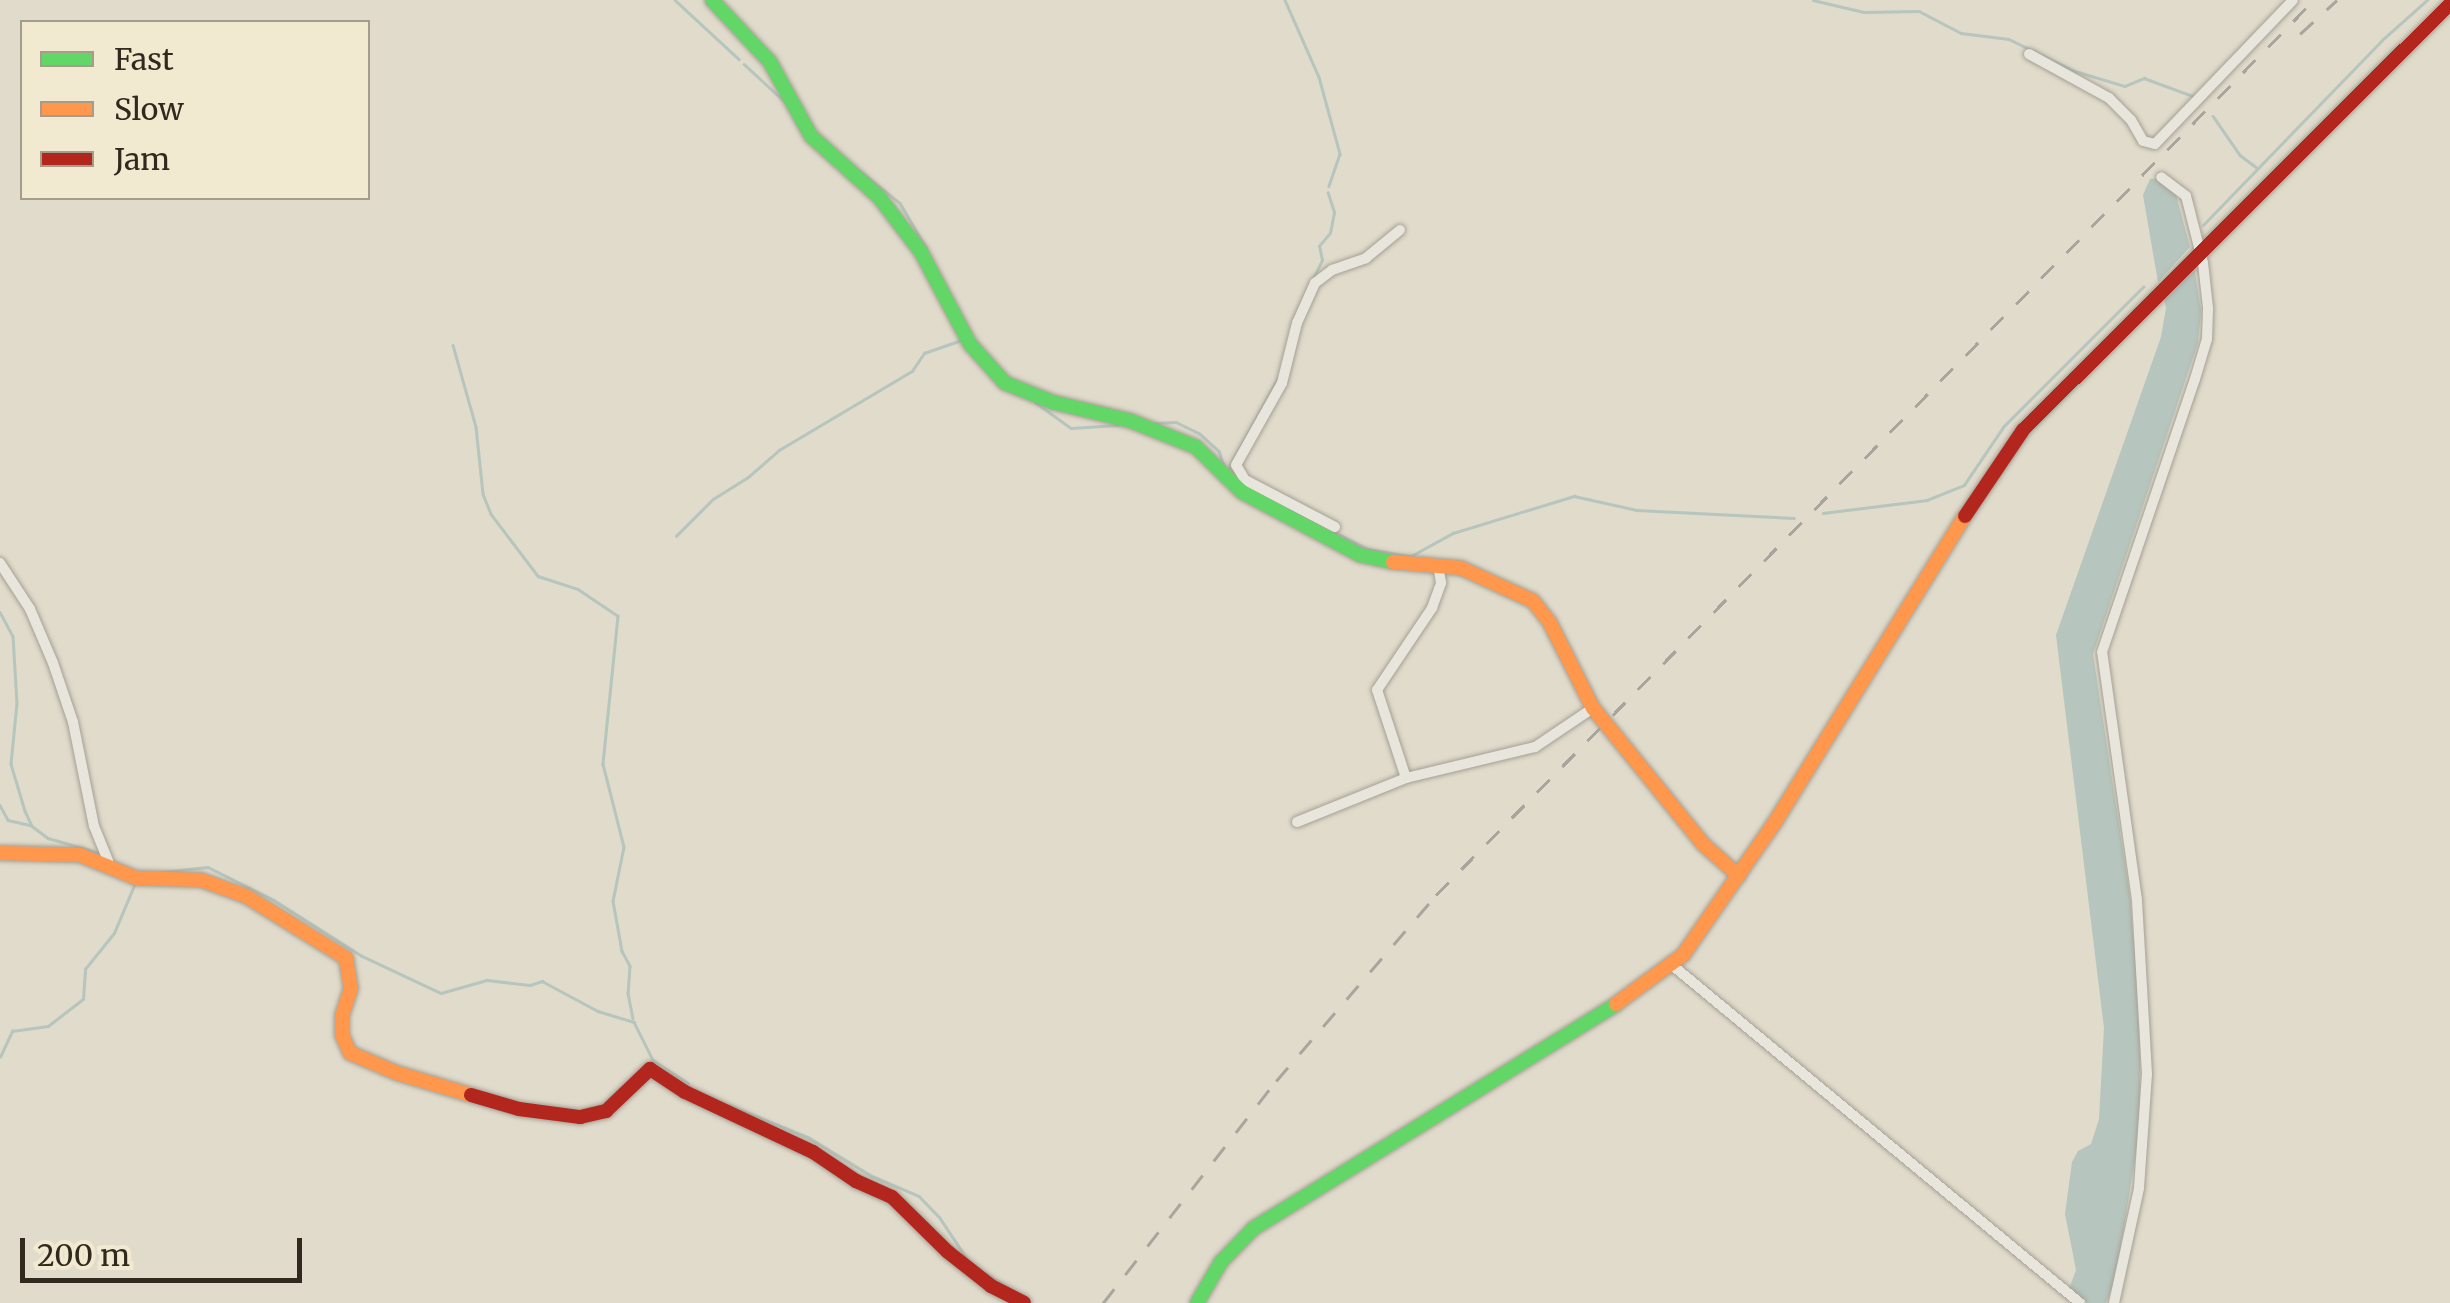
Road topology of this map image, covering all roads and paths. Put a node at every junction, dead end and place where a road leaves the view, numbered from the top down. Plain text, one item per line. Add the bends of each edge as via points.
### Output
1 (712, 0) edge
2 (2293, 0) edge
3 (2450, 4) edge
4 (2029, 54) dead end
5 (2161, 177) dead end
6 (1400, 230) dead end
7 (2196, 256) junction
8 (1234, 479) junction
9 (1336, 527) dead end
10 (0, 563) edge
11 (1438, 565) junction
12 (1593, 708) junction
13 (1406, 778) junction
14 (1297, 822) dead end
15 (0, 853) edge
16 (109, 864) junction
17 (1739, 876) junction
18 (1672, 966) junction
19 (1024, 1303) edge
20 (1197, 1303) edge
21 (2080, 1303) edge
22 (2114, 1303) edge

1 - 8 street via 770,62 810,136 879,197 921,252 984,366 1024,391 1196,448
2 - 4 street via 2155,144 2143,141 2109,98
3 - 7 street
5 - 7 street via 2186,196
6 - 8 street via 1366,258 1315,283 1297,324 1288,370
7 - 17 street via 2017,438
7 - 22 street via 2208,308 2207,339 2102,652 2136,900 2147,1074 2140,1188
8 - 9 street
8 - 11 street via 1360,555
10 - 16 street via 53,663
11 - 12 street via 1494,580 1533,601
11 - 13 street via 1441,584 1432,608 1378,690
12 - 13 street via 1534,747
12 - 17 street via 1703,844
13 - 14 street
15 - 16 street via 80,856
16 - 19 street via 136,878 201,880 226,888 336,950 352,974 342,1016 350,1053 520,1109 580,1117 606,1111 650,1069 892,1197 948,1252
17 - 18 street
18 - 20 street via 1254,1228 1221,1262
18 - 21 street

